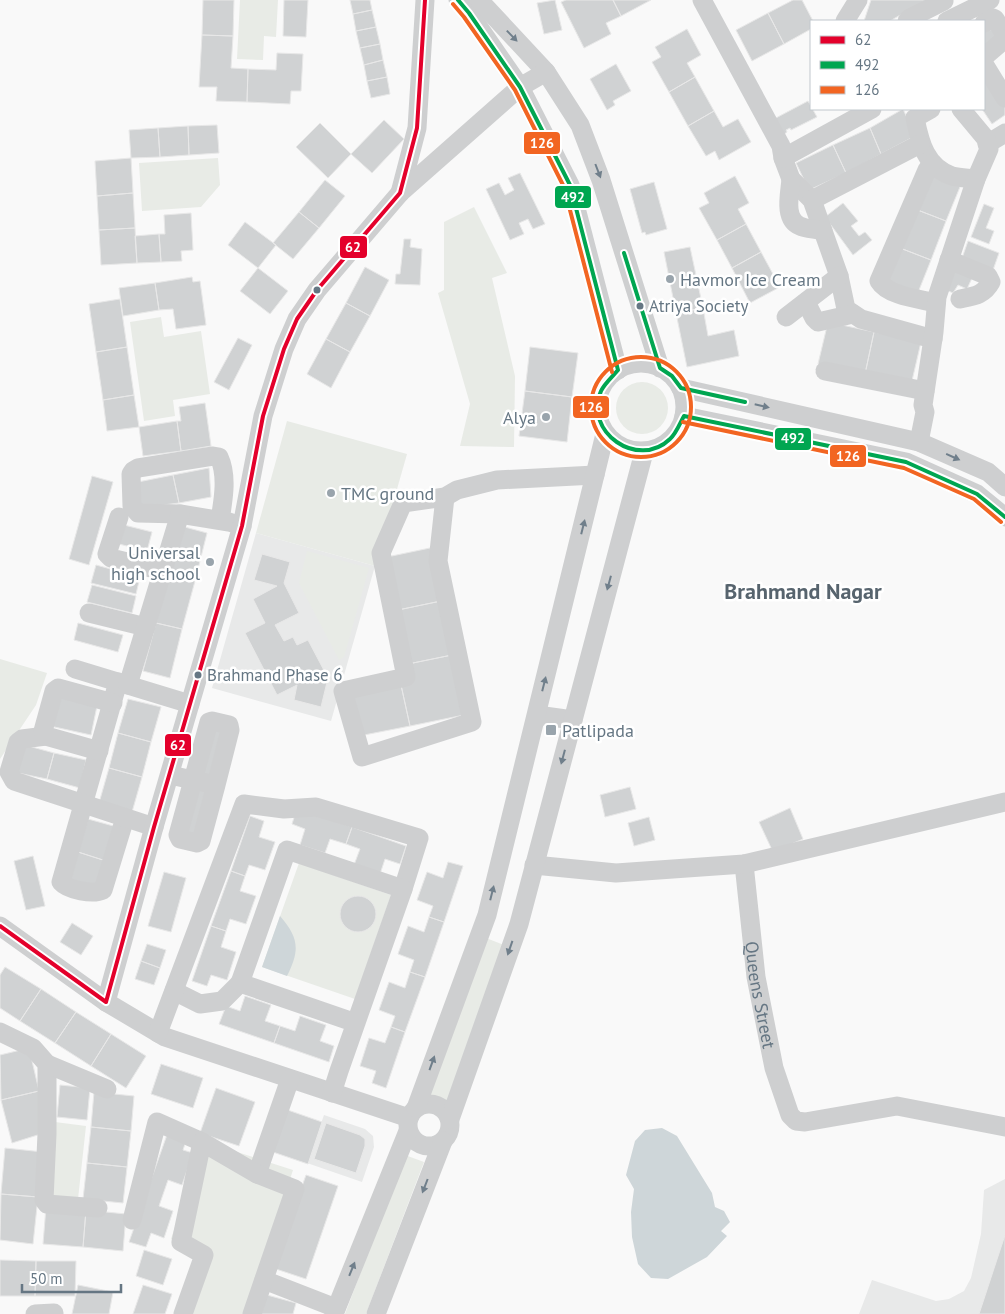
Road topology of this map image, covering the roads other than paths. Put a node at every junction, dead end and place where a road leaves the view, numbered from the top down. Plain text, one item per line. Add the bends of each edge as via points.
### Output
1 (425, 0) edge
2 (702, 0) edge
3 (858, 0) edge
4 (944, 0) edge
5 (990, 0) edge
6 (477, 4) edge
7 (846, 20) edge
8 (909, 20) edge
9 (949, 20) edge
10 (985, 22) edge
11 (1005, 37) edge
12 (985, 57) edge
13 (985, 66) edge
14 (546, 72) junction
15 (520, 87) junction
16 (1005, 98) edge
17 (870, 110) edge
18 (962, 110) edge
19 (918, 112) edge
20 (1005, 133) edge
21 (920, 144) junction
22 (988, 144) junction
23 (783, 158) junction
24 (932, 163) junction
25 (791, 179) junction
26 (976, 179) junction
27 (400, 193) junction
28 (812, 200) junction
29 (823, 231) junction
30 (949, 260) junction
31 (839, 276) junction
32 (960, 299) dead end
33 (806, 302) junction
34 (936, 303) junction
35 (853, 314) junction
36 (786, 317) dead end
37 (933, 339) junction
38 (660, 368) junction
39 (618, 370) junction
40 (824, 371) dead end
41 (681, 388) junction
42 (924, 398) junction
43 (684, 416) junction
44 (605, 434) junction
45 (915, 441) junction
46 (644, 452) junction
47 (595, 475) junction
48 (1005, 487) edge
49 (444, 497) junction
50 (180, 514) junction
51 (119, 517) dead end
52 (1005, 517) edge
53 (220, 520) junction
54 (242, 526) junction
55 (163, 570) junction
56 (89, 613) dead end
57 (146, 628) junction
58 (75, 669) dead end
59 (123, 684) junction
60 (113, 703) junction
61 (190, 704) junction
62 (537, 715) junction
63 (572, 720) junction
64 (46, 736) junction
65 (99, 751) junction
66 (170, 775) junction
67 (193, 780) junction
68 (216, 785) junction
69 (1005, 802) edge
70 (82, 803) junction
71 (125, 818) junction
72 (154, 827) junction
73 (744, 864) junction
74 (534, 865) junction
75 (402, 890) junction
76 (487, 915) junction
77 (519, 924) junction
78 (0, 925) edge
79 (240, 983) junction
80 (174, 991) junction
81 (106, 1002) junction
82 (356, 1023) junction
83 (0, 1032) edge
84 (158, 1033) junction
85 (47, 1064) junction
86 (290, 1079) junction
87 (107, 1089) dead end
88 (332, 1093) junction
89 (411, 1119) junction
90 (450, 1119) junction
91 (1005, 1127) edge
92 (443, 1141) junction
93 (202, 1142) junction
94 (257, 1174) junction
95 (98, 1208) dead end
96 (132, 1220) dead end
97 (264, 1280) junction
98 (335, 1311) edge
99 (35, 1314) edge
100 (54, 1314) edge
101 (183, 1314) edge
102 (252, 1314) edge
103 (376, 1314) edge

1 - 27 street via 417,128
2 - 23 street via 778,141
3 - 7 street
4 - 8 street
4 - 9 street
5 - 9 street
6 -> 14 street
6 - 15 street
10 - 11 street via 995,19
11 - 12 street
13 - 16 street
14 - 15 street
14 -> 38 street via 580,125 601,180
15 - 27 street
15 - 39 street via 570,185
17 - 23 street
18 - 22 street
19 - 21 street
20 - 22 street
21 - 24 street
21 - 28 street
22 - 26 street via 989,149
23 - 25 street
24 - 26 street via 952,176
24 - 34 street via 879,281 882,286 902,295
25 - 28 street
25 - 29 street via 791,219 799,226
26 - 30 street
27 - 54 street via 317,290 297,319 263,416
28 - 29 street
29 - 31 street
30 - 32 street via 988,276 991,282 979,295
30 - 34 street
31 - 33 street
31 - 35 street via 846,309
33 - 35 street via 818,322
33 - 36 street
34 - 37 street
35 - 37 street
37 - 42 street
38 - 39 street via 632,364
38 - 41 street
39 - 44 street via 599,392 596,406
40 - 42 street
41 - 43 street
41 -> 45 street
42 - 45 street via 925,412
43 - 46 street via 670,441
43 - 52 street via 906,462 977,494
44 - 46 street via 629,450
44 - 47 street
45 -> 48 street via 988,472
46 -> 63 street
47 - 49 street via 497,480 457,490
62 -> 47 street
49 - 49 street via 403,503 380,553 406,678 343,691 362,757 472,722 438,561
50 - 53 street
50 - 53 street via 141,514 135,511 132,506 133,471 213,456 219,458 224,494
50 - 55 street
51 - 55 street via 108,554 110,558
53 - 54 street
54 - 61 street
55 - 57 street
56 - 57 street
57 - 59 street
58 - 59 street
59 - 60 street
59 - 61 street
60 - 64 street via 58,688 43,731
60 - 65 street
61 - 66 street
62 - 63 street
76 -> 62 street
63 -> 74 street
64 - 65 street
64 - 70 street via 18,742 9,772 14,781
65 - 70 street
66 - 67 street
66 - 72 street
67 - 68 street
67 - 68 street via 178,835 180,839 197,843 201,841
67 - 68 street via 209,722 212,721 229,725 230,730
69 - 73 street
70 - 71 street
70 - 71 street via 61,882 65,887 96,893 103,890
71 - 72 street
72 - 81 street
73 - 74 street via 616,873
73 - 91 street, Queens Street via 756,977 774,1068 790,1116 806,1122 897,1106
74 - 77 street
75 - 79 street via 287,850
75 - 80 street via 419,838 316,807 284,809 244,804
75 - 82 street
76 - 77 street
89 -> 76 street
77 -> 90 street
78 - 81 street
79 - 80 street via 222,1001 200,1004
79 - 82 street
80 - 84 street
81 - 84 street
82 - 88 street
83 - 85 street via 32,1048
84 - 86 street
85 - 87 street
85 - 95 street via 44,1200 46,1204
86 - 88 street
86 - 94 street
88 - 89 street
89 - 90 street via 426,1104 437,1105
89 - 92 street via 415,1141 432,1146
98 -> 89 street
90 - 92 street via 450,1131
92 -> 103 street
93 - 94 street
93 - 96 street via 157,1122
93 - 101 street via 181,1242 204,1255
94 - 97 street via 296,1189
97 - 98 street
97 - 102 street
99 - 100 street

